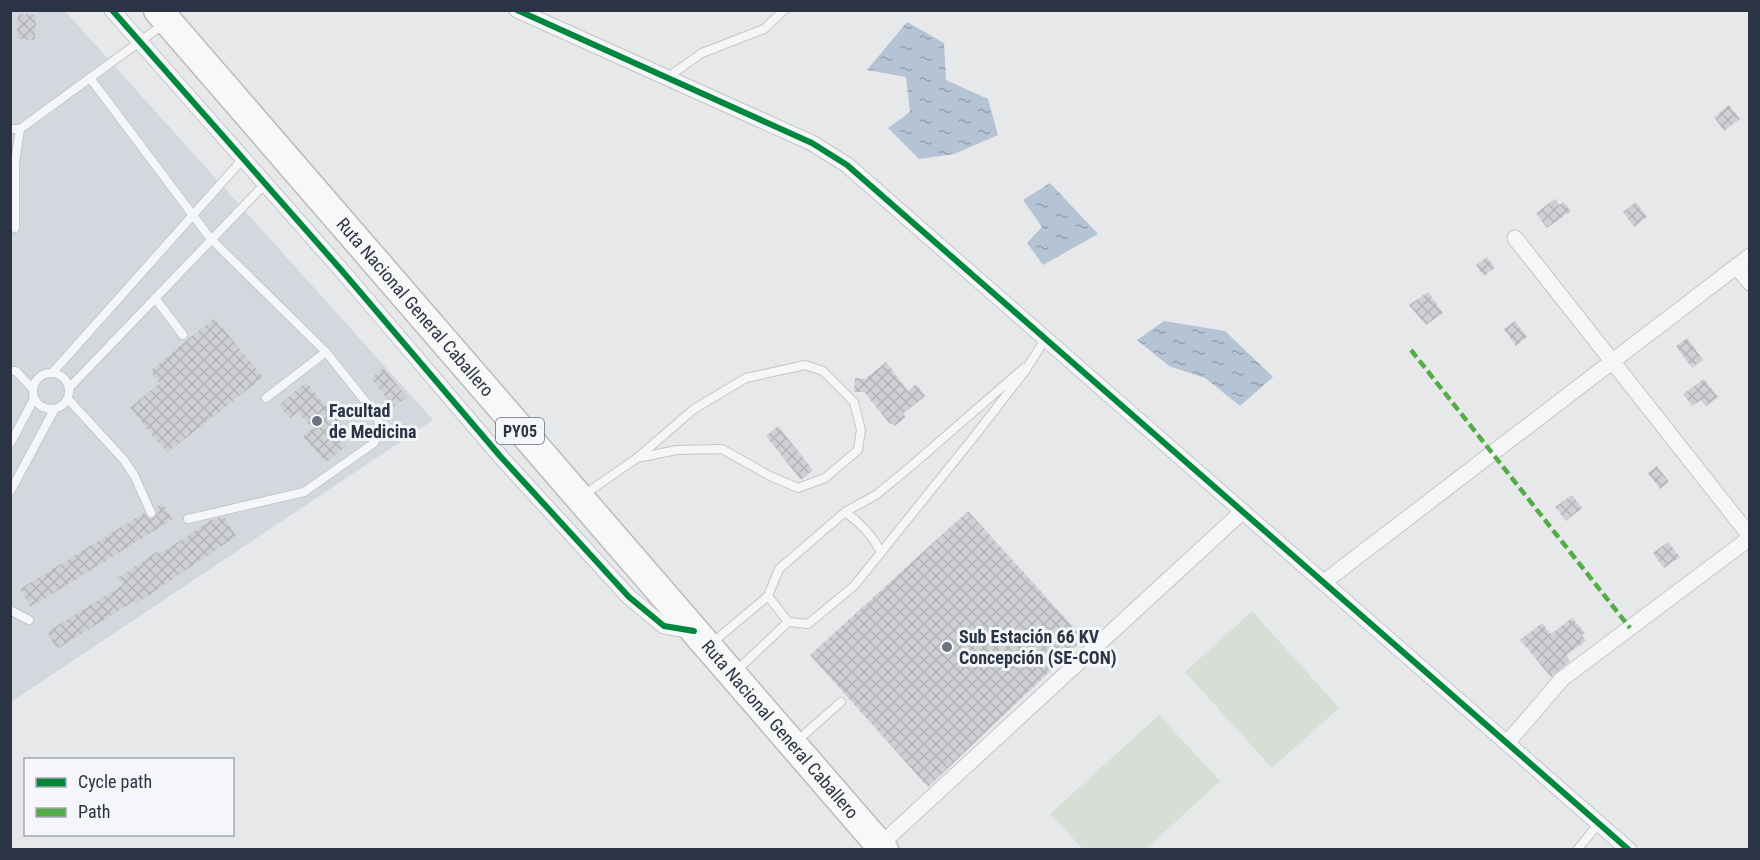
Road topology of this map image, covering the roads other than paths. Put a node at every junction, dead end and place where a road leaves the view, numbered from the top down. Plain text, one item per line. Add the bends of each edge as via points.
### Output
1 (112, 10) edge
2 (517, 10) edge
3 (784, 10) edge
4 (163, 16) edge
5 (139, 42) junction
6 (90, 78) junction
7 (667, 78) junction
8 (10, 129) edge
9 (20, 129) junction
10 (242, 160) junction
11 (264, 185) junction
12 (191, 215) junction
13 (15, 228) dead end
14 (210, 238) junction
15 (1515, 238) dead end
16 (1749, 256) edge
17 (1736, 266) junction
18 (1749, 283) edge
19 (155, 298) junction
20 (183, 335) dead end
21 (1046, 338) junction
22 (326, 352) junction
23 (1613, 361) junction
24 (1030, 364) junction
25 (10, 371) edge
26 (53, 372) junction
27 (70, 387) junction
28 (33, 389) junction
29 (266, 398) dead end
30 (34, 399) junction
31 (68, 399) junction
32 (54, 410) junction
33 (10, 444) edge
34 (637, 458) junction
35 (10, 492) edge
36 (579, 499) junction
37 (1244, 511) junction
38 (844, 512) junction
39 (151, 513) dead end
40 (188, 519) dead end
41 (1749, 537) edge
42 (881, 552) junction
43 (1324, 582) junction
44 (768, 596) junction
45 (10, 610) edge
46 (29, 620) dead end
47 (788, 622) junction
48 (701, 639) junction
49 (732, 675) junction
50 (841, 702) dead end
51 (1507, 743) junction
52 (792, 745) junction
53 (1599, 823) junction
54 (882, 847) edge
55 (1577, 849) edge
56 (1629, 849) edge

1 - 5 street
2 - 7 street
3 - 7 lane via 764,29 702,53
4 - 5 lane
4 - 36 highway, Ruta Nacional General Caballero / PY05
5 - 6 lane
5 - 10 street
6 - 9 lane
6 - 12 lane
7 - 21 street via 812,143 847,165
8 - 9 lane
9 - 13 lane via 15,163
10 - 11 street
10 - 12 lane
11 - 14 lane
11 - 48 street via 500,456 629,597 664,626
12 - 14 lane
12 - 26 lane
14 - 19 lane
14 - 22 lane
15 - 23 street
16 - 17 street
17 - 18 street
17 - 23 street
19 - 20 lane
19 - 27 lane
21 - 24 lane
21 - 37 street
22 - 29 lane
22 - 40 lane via 377,416 380,429 374,444 304,492
23 - 41 street
23 - 43 street
24 - 38 lane via 876,495
24 - 42 lane
25 - 28 lane via 16,371
26 - 27 lane via 62,375
26 - 28 lane via 43,374
27 - 31 lane
28 - 30 lane
30 - 32 lane via 40,406
30 - 33 lane
31 - 32 lane
31 - 39 lane via 124,460
32 - 35 lane
34 - 34 lane via 677,450 722,449 798,488 825,478 858,450 861,430 854,402 823,370 805,364 746,378 694,408
34 - 36 lane
36 - 48 highway, Ruta Nacional General Caballero / PY05
37 - 43 street
37 - 54 street
38 - 42 lane via 857,520
38 - 44 lane via 779,569
41 - 51 street via 1562,679
42 - 47 lane via 854,586 808,624
43 - 51 street
44 - 47 lane
44 - 48 lane
45 - 46 lane
47 - 49 lane
48 - 49 highway, Ruta Nacional General Caballero / PY05
49 - 52 highway, Ruta Nacional General Caballero / PY05
50 - 52 lane
51 - 53 street
52 - 54 highway, Ruta Nacional General Caballero / PY05
53 - 55 lane
53 - 56 street

